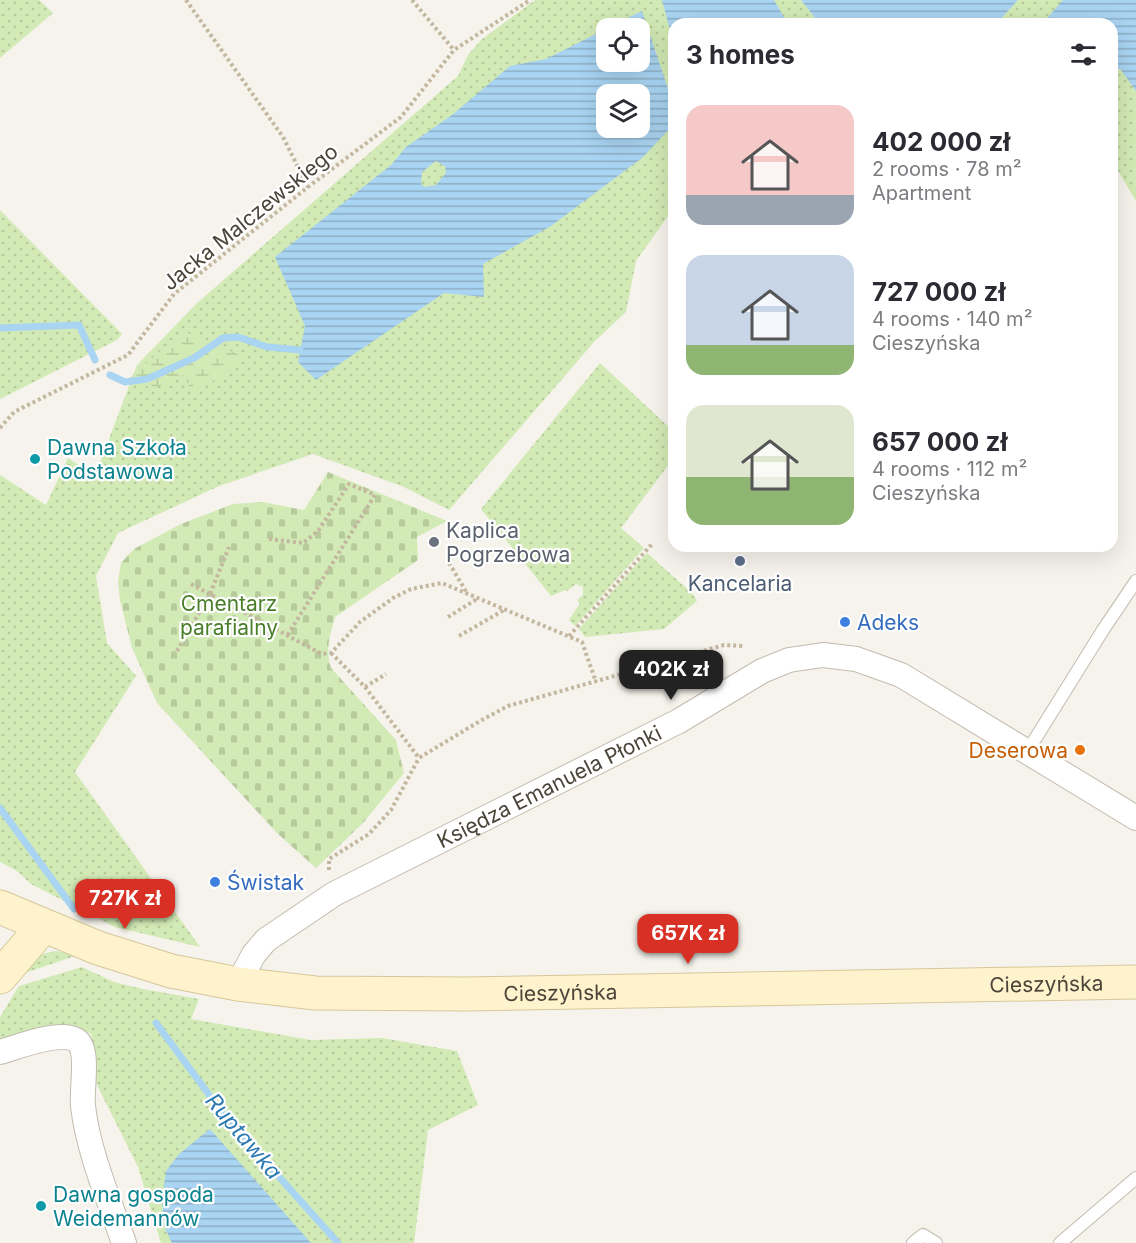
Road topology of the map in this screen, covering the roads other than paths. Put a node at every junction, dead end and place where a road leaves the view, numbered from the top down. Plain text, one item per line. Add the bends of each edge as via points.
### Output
1 (1136, 581) edge
2 (1028, 752) junction
3 (1136, 818) edge
4 (0, 907) edge
5 (40, 925) junction
6 (0, 977) edge
7 (1136, 982) edge
8 (238, 984) junction
9 (0, 1052) edge
10 (1136, 1178) edge
11 (124, 1243) edge
12 (913, 1243) edge
13 (936, 1243) edge
14 (1060, 1243) edge

1 - 2 lane
2 - 3 street, Księdza Emanuela Płonki
2 - 8 street, Księdza Emanuela Płonki via 902,675 856,658 823,655 789,660 762,671 679,721 334,894 266,940
4 - 5 main road, Cieszyńska
5 - 6 main road
5 - 8 main road, Cieszyńska via 143,963
7 - 8 main road, Cieszyńska via 401,995 315,993
9 - 11 street via 67,1036 78,1041 84,1050 83,1108
10 - 14 lane
12 - 13 lane via 923,1235

